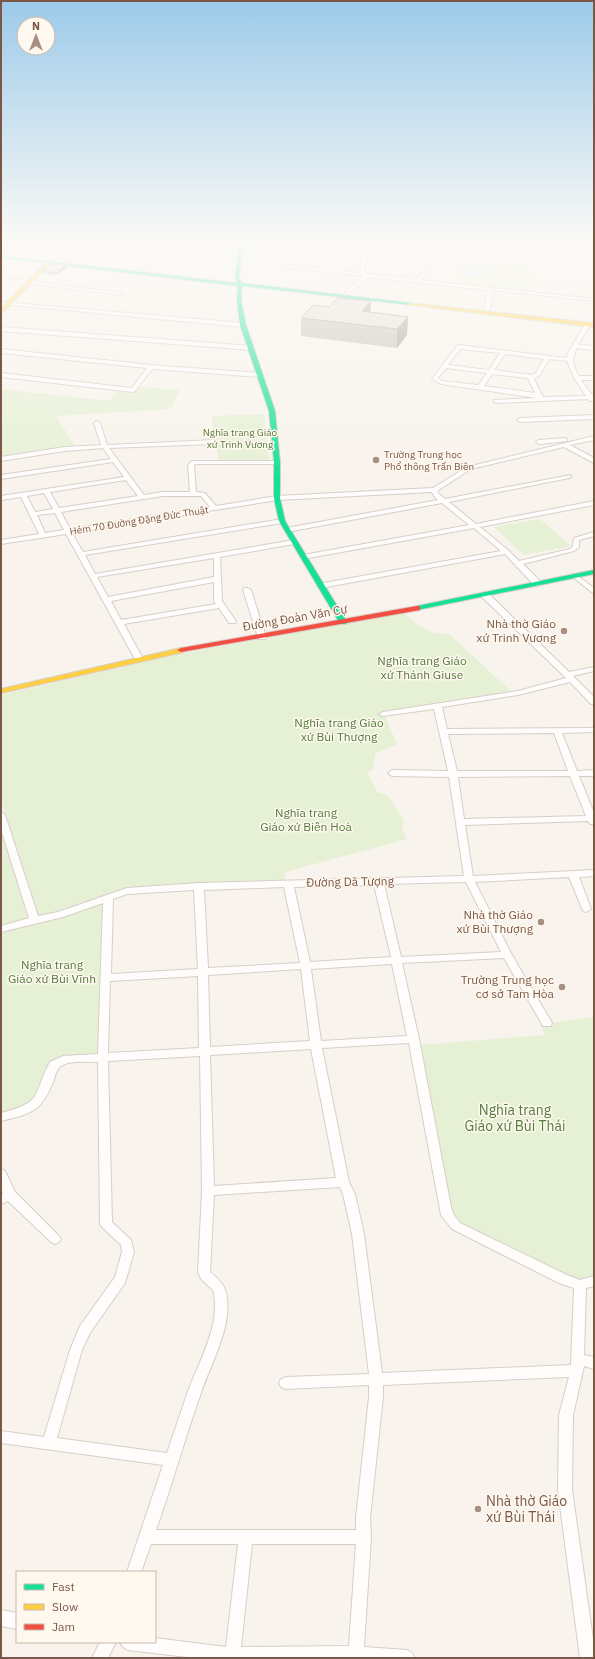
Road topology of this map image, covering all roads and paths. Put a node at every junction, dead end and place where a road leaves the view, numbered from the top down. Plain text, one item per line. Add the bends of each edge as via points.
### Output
1 (225, 323) edge
2 (591, 323) edge
3 (243, 325) joint
4 (1, 329) edge
5 (575, 346) junction
6 (252, 348) junction
7 (594, 348) edge
8 (1, 351) edge
9 (504, 352) junction
10 (548, 357) junction
11 (569, 360) junction
12 (445, 366) junction
13 (151, 367) junction
14 (491, 372) junction
15 (1, 375) edge
16 (260, 375) junction
17 (530, 377) junction
18 (578, 378) junction
19 (594, 378) edge
20 (480, 388) junction
21 (540, 397) junction
22 (592, 397) edge
23 (496, 401) dead end
24 (594, 403) edge
25 (594, 417) edge
26 (520, 420) dead end
27 (97, 423) dead end
28 (594, 438) edge
29 (214, 442) dead end
30 (539, 442) dead end
31 (565, 445) junction
32 (105, 447) junction
33 (1, 459) edge
34 (115, 460) junction
35 (594, 460) edge
36 (277, 462) junction
37 (569, 476) dead end
38 (1, 477) edge
39 (128, 478) junction
40 (434, 490) junction
41 (46, 491) junction
42 (23, 494) junction
43 (193, 494) junction
44 (142, 497) junction
45 (1, 498) edge
46 (277, 498) junction
47 (444, 501) junction
48 (594, 503) edge
49 (214, 508) junction
50 (57, 510) junction
51 (33, 514) junction
52 (282, 521) junction
53 (476, 526) junction
54 (287, 530) junction
55 (68, 531) junction
56 (594, 534) edge
57 (43, 535) junction
58 (1, 542) edge
59 (294, 542) junction
60 (507, 552) junction
61 (81, 554) junction
62 (217, 554) junction
63 (303, 557) junction
64 (518, 563) junction
65 (594, 572) edge
66 (93, 576) junction
67 (575, 576) junction
68 (217, 579) junction
69 (538, 584) junction
70 (321, 586) junction
71 (247, 590) dead end
72 (594, 592) edge
73 (485, 595) junction
74 (106, 600) junction
75 (221, 606) junction
76 (232, 621) dead end
77 (343, 622) junction
78 (119, 623) junction
79 (262, 637) junction
80 (139, 659) junction
81 (594, 669) edge
82 (570, 677) junction
83 (1, 691) edge
84 (594, 702) edge
85 (437, 705) junction
86 (383, 714) dead end
87 (594, 730) edge
88 (557, 731) junction
89 (444, 732) junction
90 (392, 773) dead end
91 (573, 773) junction
92 (594, 773) edge
93 (452, 774) junction
94 (1, 815) edge
95 (593, 820) edge
96 (460, 822) junction
97 (594, 873) edge
98 (573, 874) junction
99 (469, 879) junction
100 (378, 881) junction
101 (288, 883) junction
102 (199, 886) junction
103 (108, 898) junction
104 (586, 909) dead end
105 (34, 920) junction
106 (1, 929) edge
107 (507, 955) junction
108 (398, 960) junction
109 (306, 966) junction
110 (203, 972) junction
111 (106, 978) junction
112 (547, 1022) dead end
113 (414, 1039) junction
114 (316, 1046) junction
115 (205, 1051) junction
116 (103, 1058) junction
117 (1, 1117) edge
118 (1, 1174) edge
119 (343, 1182) junction
120 (208, 1191) junction
121 (5, 1197) edge
122 (55, 1239) dead end
123 (587, 1283) edge
124 (594, 1363) edge
125 (578, 1365) junction
126 (376, 1379) junction
127 (286, 1383) dead end
128 (1, 1437) edge
129 (49, 1443) junction
130 (172, 1460) junction
131 (147, 1537) junction
132 (246, 1537) junction
133 (364, 1537) junction
134 (134, 1571) edge
135 (1, 1618) edge
136 (16, 1621) edge
137 (108, 1643) edge
138 (136, 1643) edge
139 (356, 1654) junction
140 (234, 1655) junction
141 (270, 1656) edge
142 (100, 1658) edge
143 (407, 1658) edge
144 (588, 1658) edge

1 - 3 street
2 - 5 street
3 - 6 street
4 - 6 street
5 - 7 street
5 - 11 street
6 - 16 street
8 - 13 street
9 - 10 street
9 - 12 street via 459,347
9 - 14 street
10 - 11 street
10 - 17 street via 538,374
11 - 18 street
12 - 14 street
12 - 20 street via 435,378 436,381
13 - 15 street via 133,390
13 - 16 street
14 - 17 street
14 - 20 street
16 - 36 street via 272,411
17 - 21 street
18 - 19 street
18 - 22 street
20 - 21 street
21 - 22 street
21 - 23 street
22 - 24 street
25 - 26 street
27 - 32 street
28 - 30 street
28 - 31 street
29 - 32 street
31 - 35 street
31 - 40 street via 469,468
32 - 33 street via 66,449
32 - 34 street
34 - 38 street
34 - 39 street
36 - 43 street via 194,462 191,465
36 - 46 street
37 - 47 street
39 - 41 street
39 - 44 street
40 - 46 street, Hẻm 70 Đường Đặng Đức Thuật
40 - 47 street
41 - 42 street
41 - 50 street
42 - 45 street
42 - 51 street
43 - 44 street
43 - 49 street via 203,494
44 - 50 street
46 - 49 street, Hẻm 70 Đường Đặng Đức Thuật
46 - 52 street
47 - 53 street
47 - 54 street
48 - 53 street
49 - 55 street, Hẻm 70 Đường Đặng Đức Thuật
50 - 51 street
50 - 55 street
51 - 57 street
52 - 54 street
52 - 61 street
53 - 60 street
53 - 63 street
54 - 59 street
55 - 57 street, Hẻm 70 Đường Đặng Đức Thuật
55 - 61 street
56 - 64 street via 576,539 576,547 572,550
57 - 58 street, Hẻm 70 Đường Đặng Đức Thuật
59 - 62 street
59 - 63 street
60 - 64 street
60 - 70 street
61 - 66 street
62 - 66 street
62 - 68 street
63 - 70 street
64 - 69 street
65 - 67 street, Đường Đoàn Văn Cự
66 - 74 street
67 - 69 street, Đường Đoàn Văn Cự
67 - 72 street
68 - 74 street
68 - 75 street via 218,601
69 - 73 street, Đường Đoàn Văn Cự
70 - 77 street
71 - 79 street
73 - 77 street, Đường Đoàn Văn Cự
73 - 82 street
74 - 78 street
75 - 76 street
75 - 78 street
77 - 79 street, Đường Đoàn Văn Cự
78 - 80 street
79 - 80 street, Đường Đoàn Văn Cự
80 - 83 street, Đường Đoàn Văn Cự
81 - 82 street
82 - 84 street
82 - 85 street via 524,692
85 - 86 street
85 - 89 street
87 - 88 street
88 - 89 street
88 - 91 street
89 - 93 street
90 - 93 street
91 - 92 street
91 - 93 street
91 - 95 street
93 - 96 street
94 - 105 street
95 - 96 street
96 - 99 street
97 - 98 street, Đường Dã Tượng
98 - 99 street, Đường Dã Tượng
98 - 104 street
99 - 100 street, Đường Dã Tượng
99 - 107 street
100 - 101 street, Đường Dã Tượng
100 - 108 street
101 - 102 street, Đường Dã Tượng
101 - 109 street
102 - 103 street, Đường Dã Tượng via 126,891
102 - 110 street
103 - 105 street, Đường Dã Tượng
103 - 111 street
105 - 106 street, Đường Dã Tượng
107 - 108 street
107 - 112 street
108 - 109 street
108 - 113 street
109 - 110 street
109 - 114 street
110 - 111 street
110 - 115 street
111 - 116 street
113 - 114 street
113 - 123 street via 445,1212 449,1219 456,1226 563,1278
114 - 115 street
114 - 119 street
115 - 116 street
115 - 120 street
116 - 117 street via 56,1062 40,1100 35,1105
116 - 129 street via 106,1224 127,1243 128,1252 121,1278 85,1330 76,1350
118 - 121 street
119 - 120 street
119 - 126 street via 358,1234
120 - 130 street via 204,1272 219,1288 220,1315
121 - 122 street
123 - 125 street
124 - 125 street
125 - 126 street
125 - 144 street via 566,1415 564,1490
126 - 127 street
126 - 133 street via 363,1518
128 - 129 street
129 - 130 street
130 - 131 street
131 - 132 street
131 - 134 street
132 - 133 street
132 - 140 street
133 - 139 street
135 - 136 street
137 - 142 street
138 - 140 street
139 - 141 street
139 - 143 street
140 - 141 street

